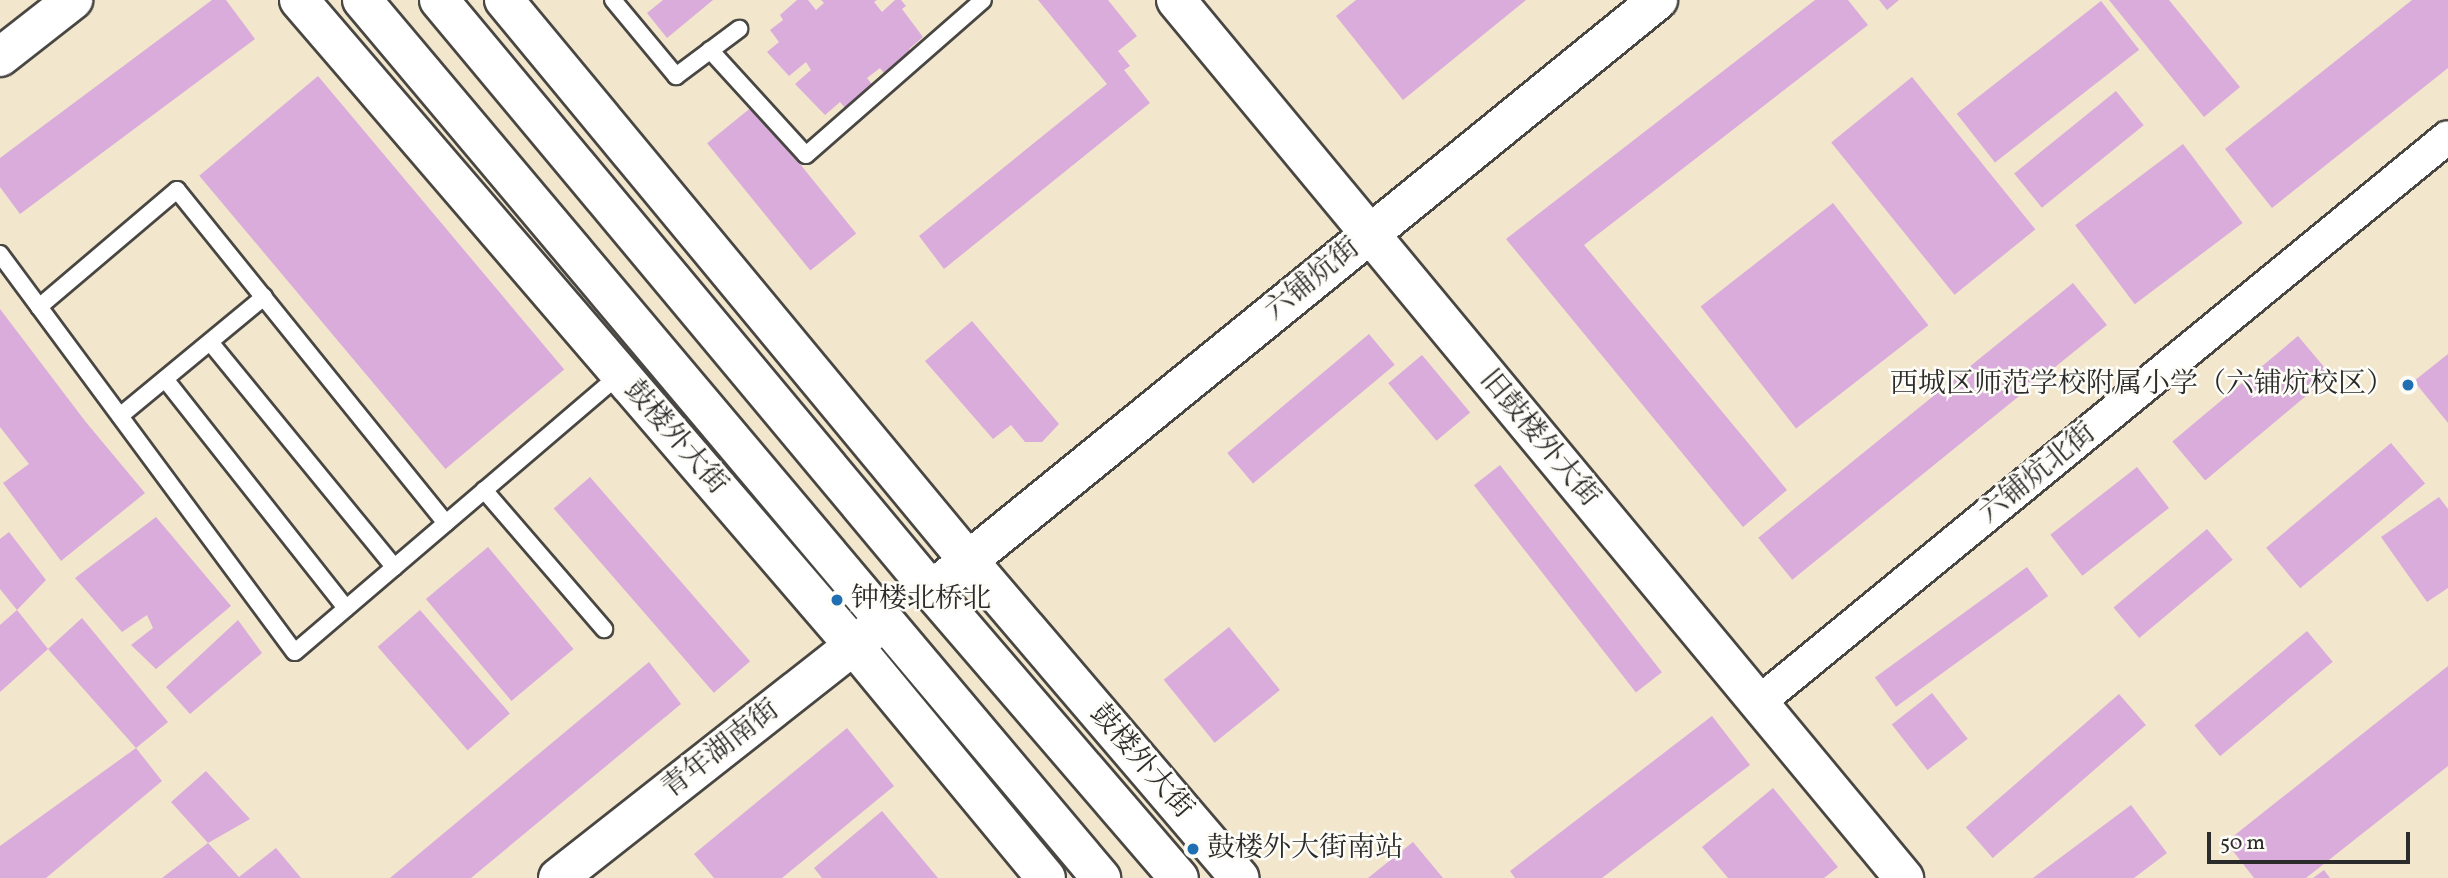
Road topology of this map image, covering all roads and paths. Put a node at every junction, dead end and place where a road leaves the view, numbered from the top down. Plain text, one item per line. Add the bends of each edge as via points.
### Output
1 (73, 0) edge
2 (299, 0) edge
3 (362, 0) edge
4 (439, 0) edge
5 (504, 0) edge
6 (613, 0) edge
7 (1176, 0) edge
8 (1658, 0) edge
9 (973, 3) edge
10 (739, 29) dead end
11 (710, 50) junction
12 (0, 57) edge
13 (2448, 137) edge
14 (1370, 234) junction
15 (0, 254) edge
16 (264, 297) junction
17 (39, 307) junction
18 (210, 342) junction
19 (620, 374) junction
20 (165, 379) junction
21 (120, 416) junction
22 (484, 490) junction
23 (446, 523) junction
24 (968, 560) junction
25 (394, 567) junction
26 (932, 590) junction
27 (346, 608) junction
28 (885, 621) junction
29 (604, 629) dead end
30 (853, 646) junction
31 (1758, 703) junction
32 (558, 878) edge
33 (1046, 878) edge
34 (1101, 878) edge
35 (1179, 878) edge
36 (1240, 878) edge
37 (1904, 878) edge

1 - 12 street
2 - 19 street, 鼓楼外大街
3 - 28 street, 鼓楼外大街
4 - 26 street, 鼓楼外大街
5 - 24 street, 鼓楼外大街
6 - 11 lane via 676,76
7 - 14 street, 旧鼓楼外大街
8 - 14 street, 六铺炕街
9 - 11 lane via 806,155
10 - 11 lane
13 - 31 street, 六铺炕北街
14 - 24 street, 六铺炕街
14 - 31 street, 旧鼓楼外大街
15 - 17 lane
16 - 17 lane via 177,190
16 - 18 lane
16 - 23 lane
17 - 21 lane
18 - 20 lane
18 - 25 lane
19 - 22 lane
19 - 30 street, 鼓楼外大街
20 - 21 lane
20 - 27 lane
21 - 27 lane via 295,652
22 - 23 lane
22 - 29 lane
23 - 25 lane
24 - 26 street, 六铺炕街
24 - 36 street, 鼓楼外大街
25 - 27 lane
26 - 35 street, 鼓楼外大街
28 - 30 street, 青年湖南街
28 - 34 street, 鼓楼外大街
30 - 32 street, 青年湖南街
30 - 33 street, 鼓楼外大街
31 - 37 street, 旧鼓楼外大街

